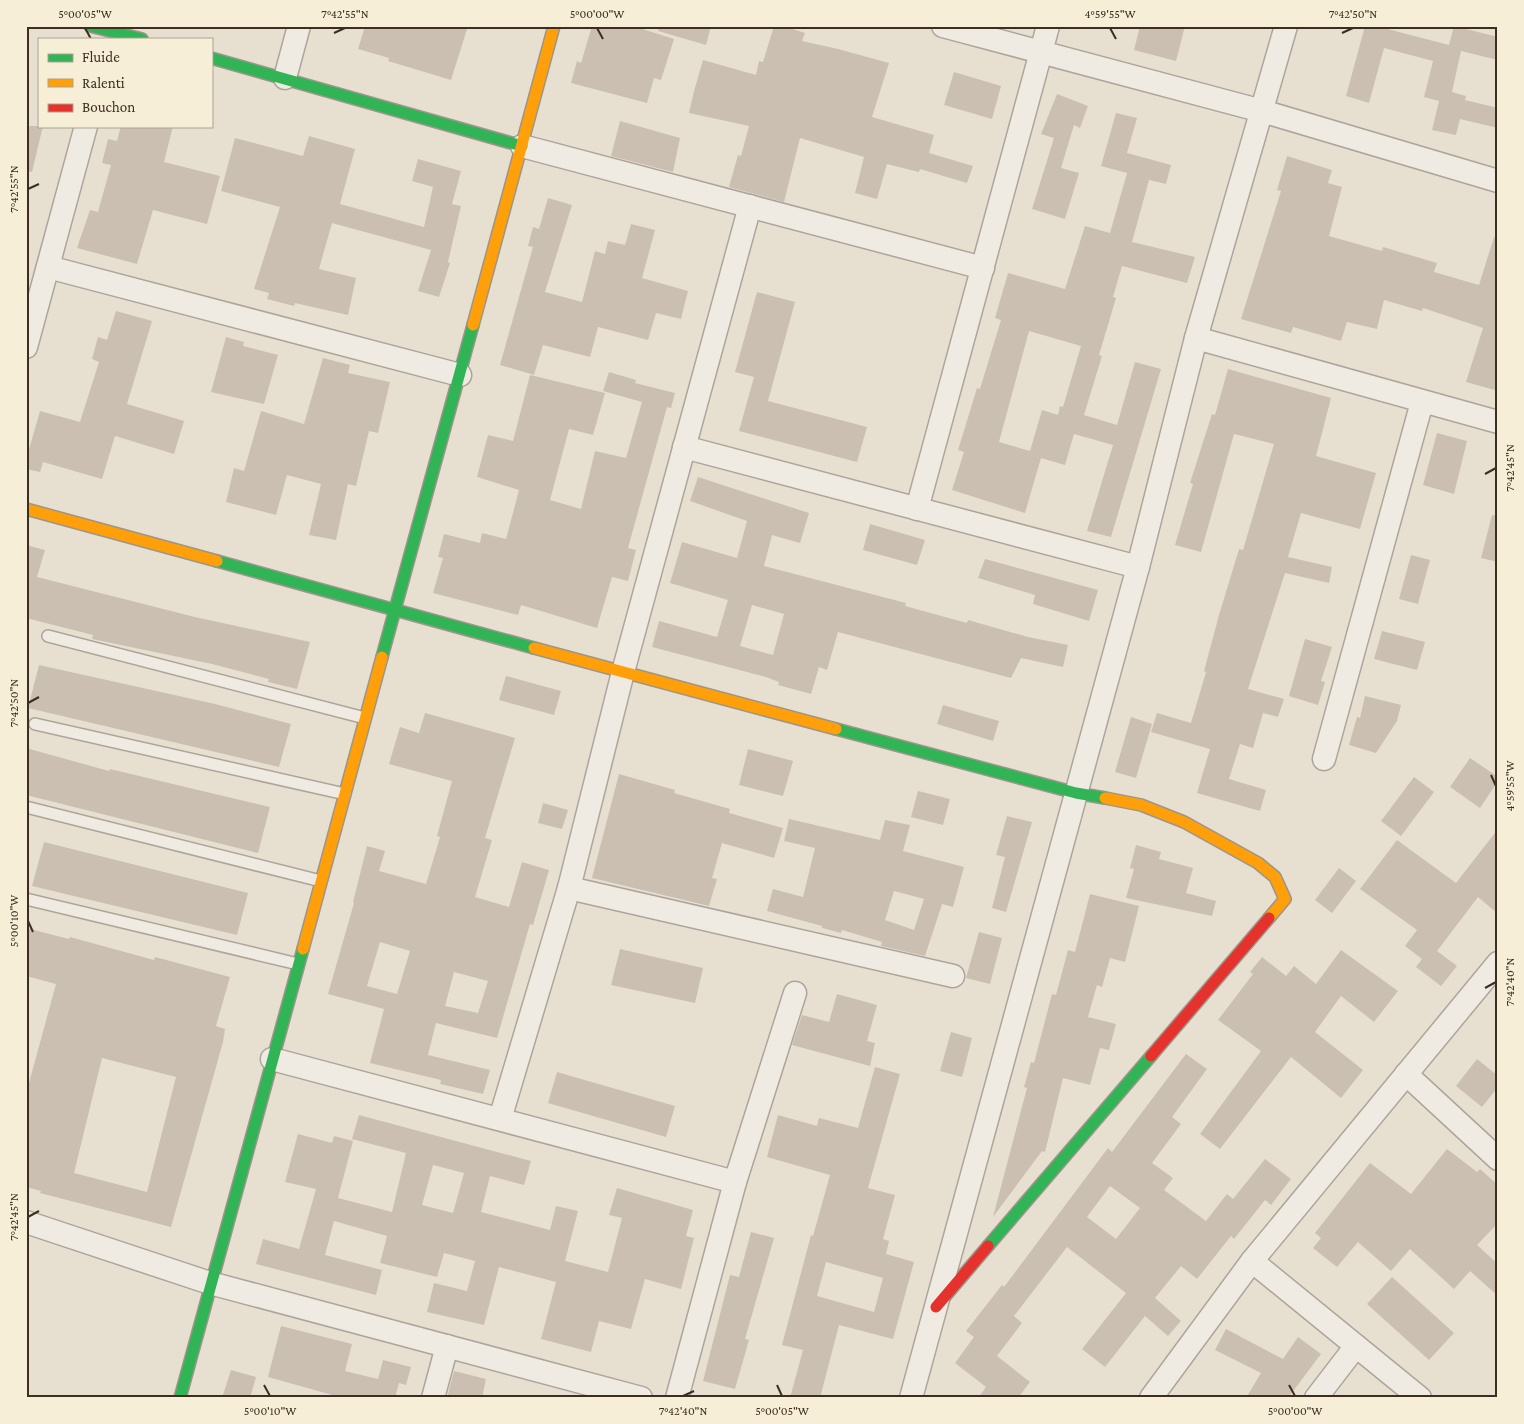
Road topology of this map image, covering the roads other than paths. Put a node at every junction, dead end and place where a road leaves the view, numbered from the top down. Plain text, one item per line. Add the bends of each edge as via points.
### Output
1 (299, 26) edge
2 (554, 26) edge
3 (944, 26) edge
4 (1048, 26) edge
5 (1286, 26) edge
6 (104, 32) edge
7 (137, 38) edge
8 (1042, 52) junction
9 (212, 58) edge
10 (285, 78) junction
11 (1262, 111) junction
12 (85, 128) edge
13 (522, 146) junction
14 (1498, 181) edge
15 (750, 206) junction
16 (48, 267) junction
17 (983, 268) junction
18 (1196, 338) junction
19 (26, 347) edge
20 (460, 375) junction
21 (1422, 402) junction
22 (1498, 422) edge
23 (684, 447) junction
24 (26, 509) edge
25 (917, 509) junction
26 (1138, 568) junction
27 (396, 609) junction
28 (48, 636) dead end
29 (622, 672) junction
30 (365, 718) junction
31 (35, 724) dead end
32 (1324, 759) dead end
33 (1076, 793) junction
34 (344, 794) junction
35 (26, 806) edge
36 (321, 881) junction
37 (569, 888) junction
38 (26, 899) edge
39 (1498, 963) edge
40 (298, 964) junction
41 (953, 976) dead end
42 (796, 993) dead end
43 (272, 1059) junction
44 (1406, 1074) junction
45 (500, 1119) junction
46 (1498, 1159) edge
47 (736, 1182) junction
48 (26, 1222) edge
49 (1252, 1262) junction
50 (210, 1283) junction
51 (936, 1307) junction
52 (447, 1346) junction
53 (1356, 1346) junction
54 (180, 1398) edge
55 (433, 1398) edge
56 (641, 1398) edge
57 (677, 1398) edge
58 (911, 1398) edge
59 (1151, 1398) edge
60 (1316, 1398) edge
61 (1420, 1398) edge

1 - 10 street
2 - 13 street
3 - 8 street
4 - 8 street
5 - 11 street
6 - 7 street
8 - 11 street
8 - 17 street
9 - 10 street
10 - 13 street
11 - 14 street
11 - 18 street
12 - 16 street
13 - 15 street
13 - 20 street
15 - 17 street
15 - 23 street
16 - 19 street
16 - 20 street
17 - 25 street
18 - 21 street
18 - 26 street
20 - 27 street
21 - 22 street
21 - 32 street
23 - 25 street
23 - 29 street
24 - 27 street
25 - 26 street
26 - 33 street
27 - 29 street
27 - 30 street
28 - 30 lane
29 - 33 street
29 - 37 street
30 - 34 street
31 - 34 lane
33 - 51 street
33 - 51 street via 1141,805 1184,822 1258,863 1275,877 1285,899
34 - 36 street
35 - 36 lane
36 - 40 street
37 - 41 street
37 - 45 street
38 - 40 lane
39 - 44 street
40 - 43 street
42 - 47 street
43 - 45 street
43 - 50 street
44 - 46 street
44 - 49 street
45 - 47 street
47 - 57 street
48 - 50 street
49 - 53 street
49 - 59 street
50 - 52 street
50 - 54 street
51 - 58 street
52 - 55 street
52 - 56 street
53 - 60 street
53 - 61 street

